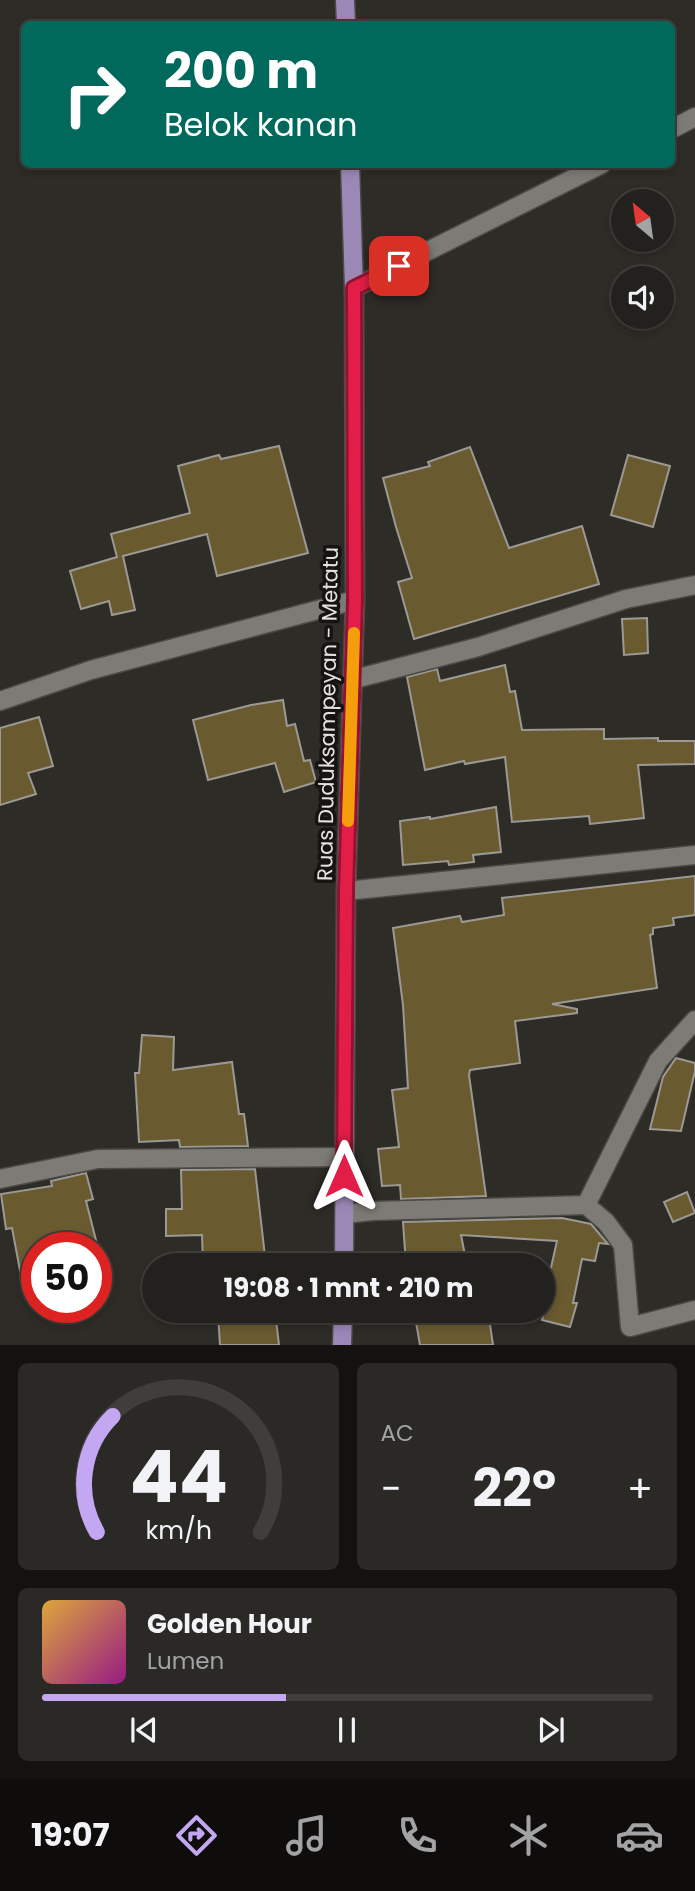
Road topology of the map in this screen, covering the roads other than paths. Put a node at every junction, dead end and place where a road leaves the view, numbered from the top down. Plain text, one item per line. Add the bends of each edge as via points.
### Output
1 (345, 0) edge
2 (346, 21) edge
3 (695, 117) edge
4 (675, 127) edge
5 (350, 168) edge
6 (594, 168) edge
7 (354, 288) junction
8 (695, 584) edge
9 (355, 600) junction
10 (351, 680) junction
11 (0, 701) edge
12 (695, 855) edge
13 (346, 891) junction
14 (695, 1020) edge
15 (344, 1157) junction
16 (0, 1179) edge
17 (586, 1205) junction
18 (345, 1214) junction
19 (344, 1253) edge
20 (695, 1310) edge
21 (343, 1323) edge
22 (631, 1336) edge
23 (342, 1345) edge

1 - 2 main road
3 - 4 street
5 - 7 main road, Ruas Duduksampeyan - Metatu
6 - 7 street
7 - 9 main road, Ruas Duduksampeyan - Metatu
8 - 10 street via 626,599 478,647
9 - 10 main road, Ruas Duduksampeyan - Metatu
9 - 11 street via 91,670
10 - 13 main road, Ruas Duduksampeyan - Metatu
12 - 13 street
13 - 15 main road, Ruas Duduksampeyan - Metatu
14 - 17 street via 658,1061
15 - 16 street via 98,1159
15 - 18 main road, Ruas Duduksampeyan - Metatu
17 - 18 street
17 - 22 street via 623,1245
18 - 19 main road, Ruas Duduksampeyan - Metatu
20 - 22 street
21 - 23 main road

